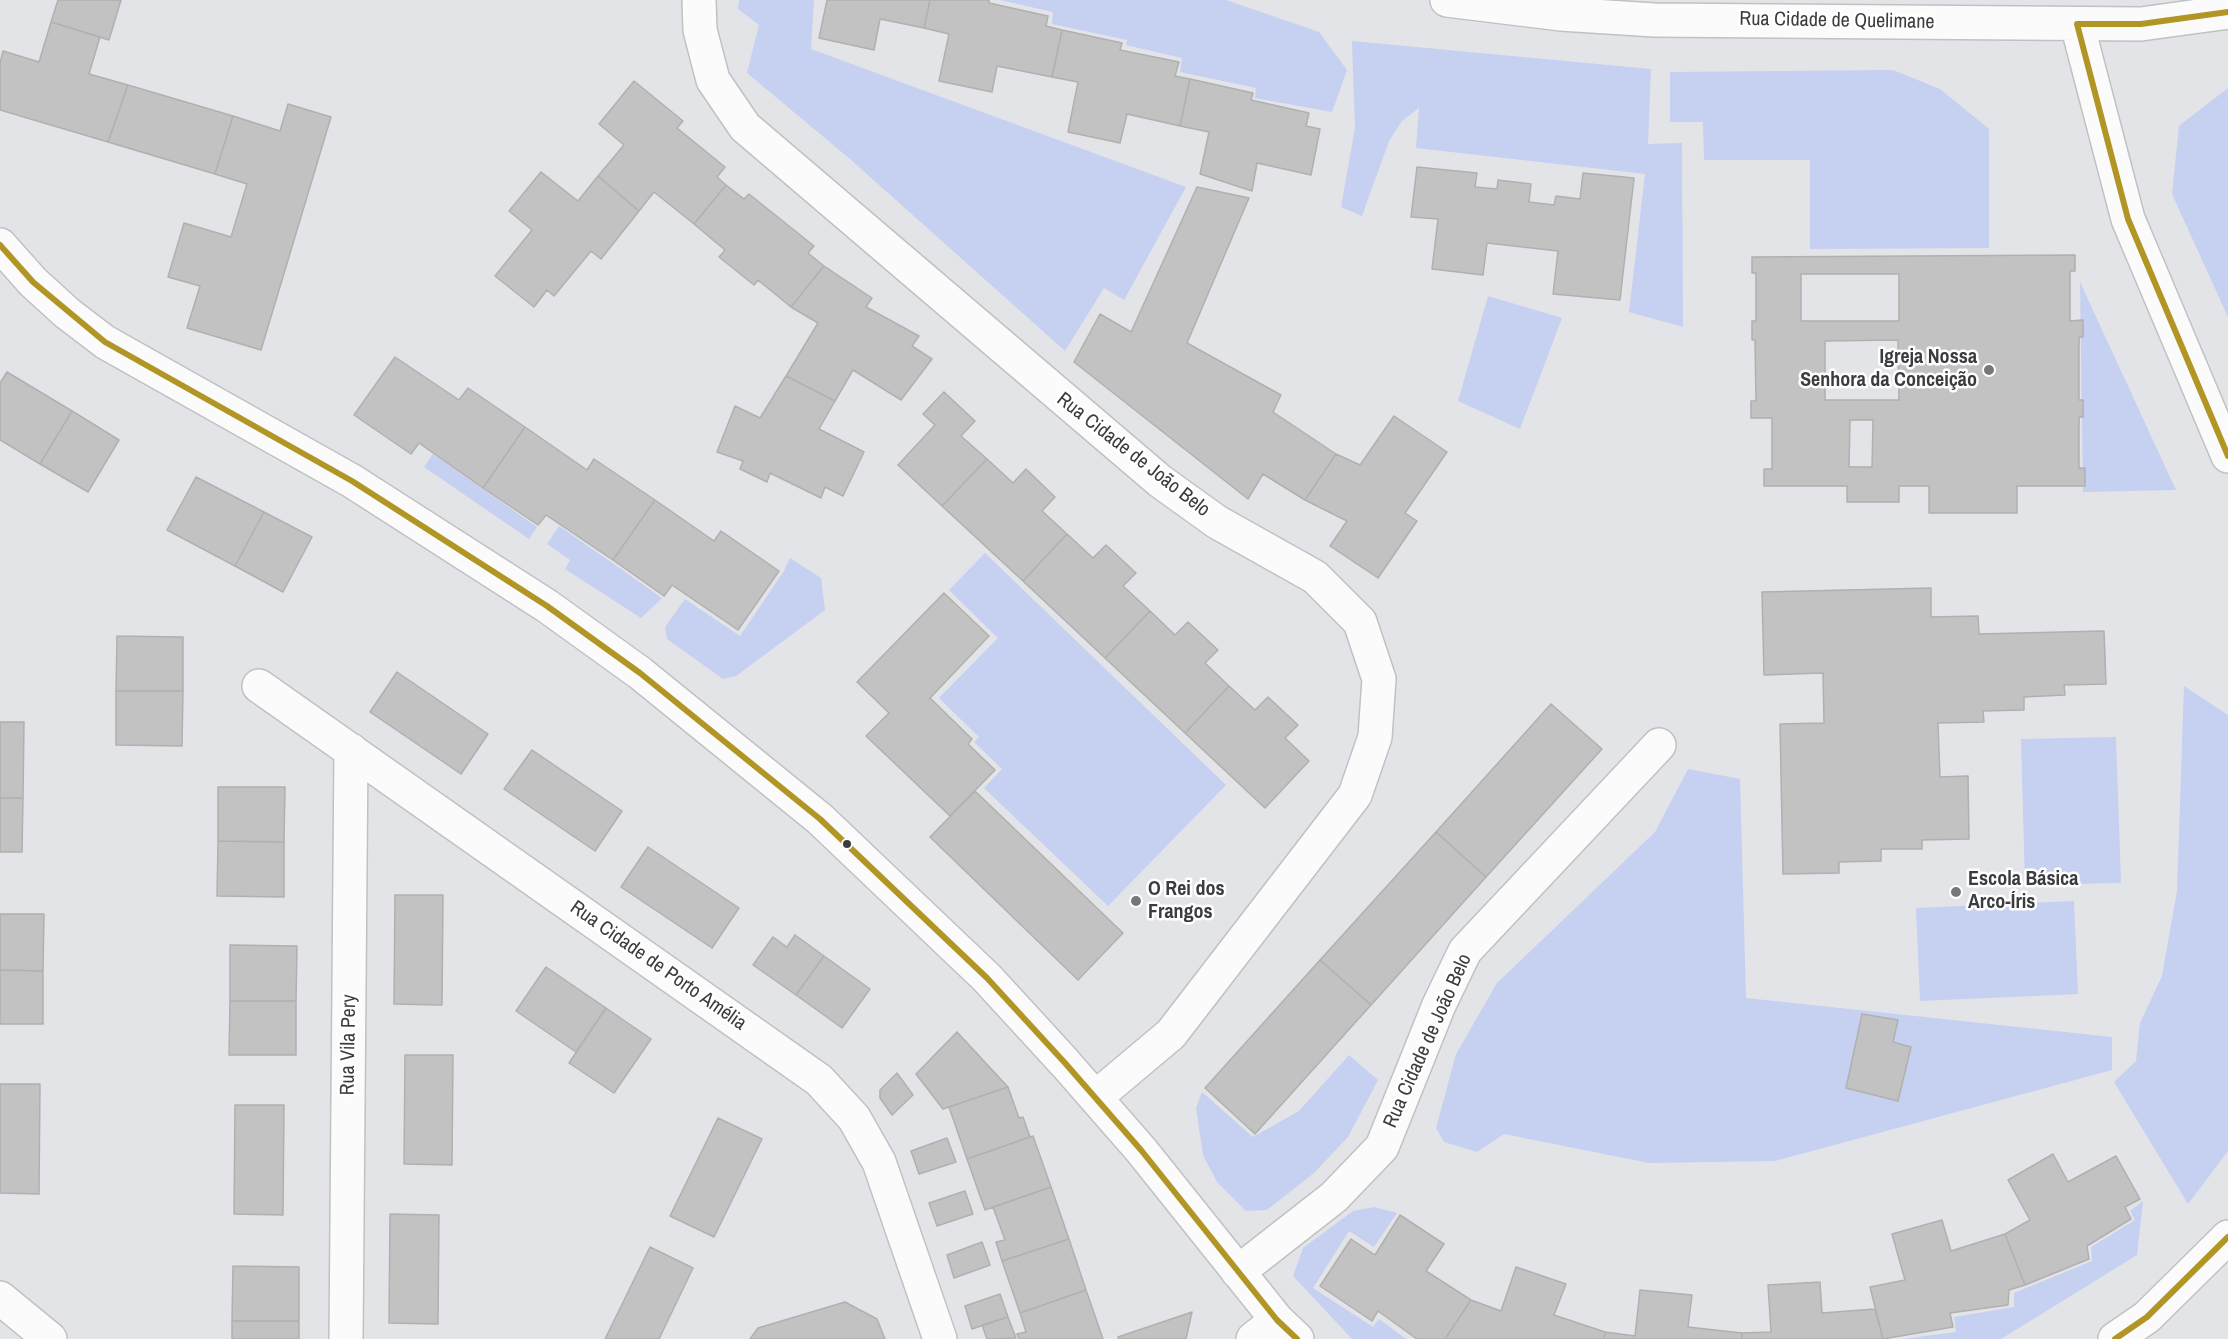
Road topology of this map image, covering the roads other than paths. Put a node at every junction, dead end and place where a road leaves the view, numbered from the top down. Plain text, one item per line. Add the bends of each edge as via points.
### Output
1 (699, 0) edge
2 (1447, 0) edge
3 (2228, 12) edge
4 (2077, 24) junction
5 (0, 244) edge
6 (2228, 456) edge
7 (259, 686) dead end
8 (1659, 746) dead end
9 (351, 750) junction
10 (1096, 1097) junction
11 (2228, 1237) edge
12 (1238, 1272) junction
13 (0, 1298) edge
14 (1276, 1333) edge
15 (50, 1339) edge
16 (346, 1339) edge
17 (940, 1339) edge
18 (2115, 1339) edge

1 - 10 street, Rua Cidade de João Belo via 700,30 713,80 745,127 1160,482 1217,522 1315,577 1360,622 1379,679 1375,737 1355,795 1171,1034
2 - 4 street, Rua Cidade de Quelimane via 1654,20
3 - 4 street, Rua Cidade de Quelimane via 2141,24
4 - 6 street via 2128,219
5 - 10 street via 33,282 105,342 421,523 640,673 820,819 905,897 987,978
7 - 9 street, Rua Cidade de Porto Amélia
8 - 12 street, Rua Cidade de João Belo via 1465,951 1382,1147 1334,1197
9 - 16 street, Rua Vila Pery
9 - 17 street, Rua Cidade de Porto Amélia via 799,1064 831,1092 854,1118 879,1162
10 - 12 street
11 - 18 street via 2146,1317
12 - 14 street
13 - 15 street

